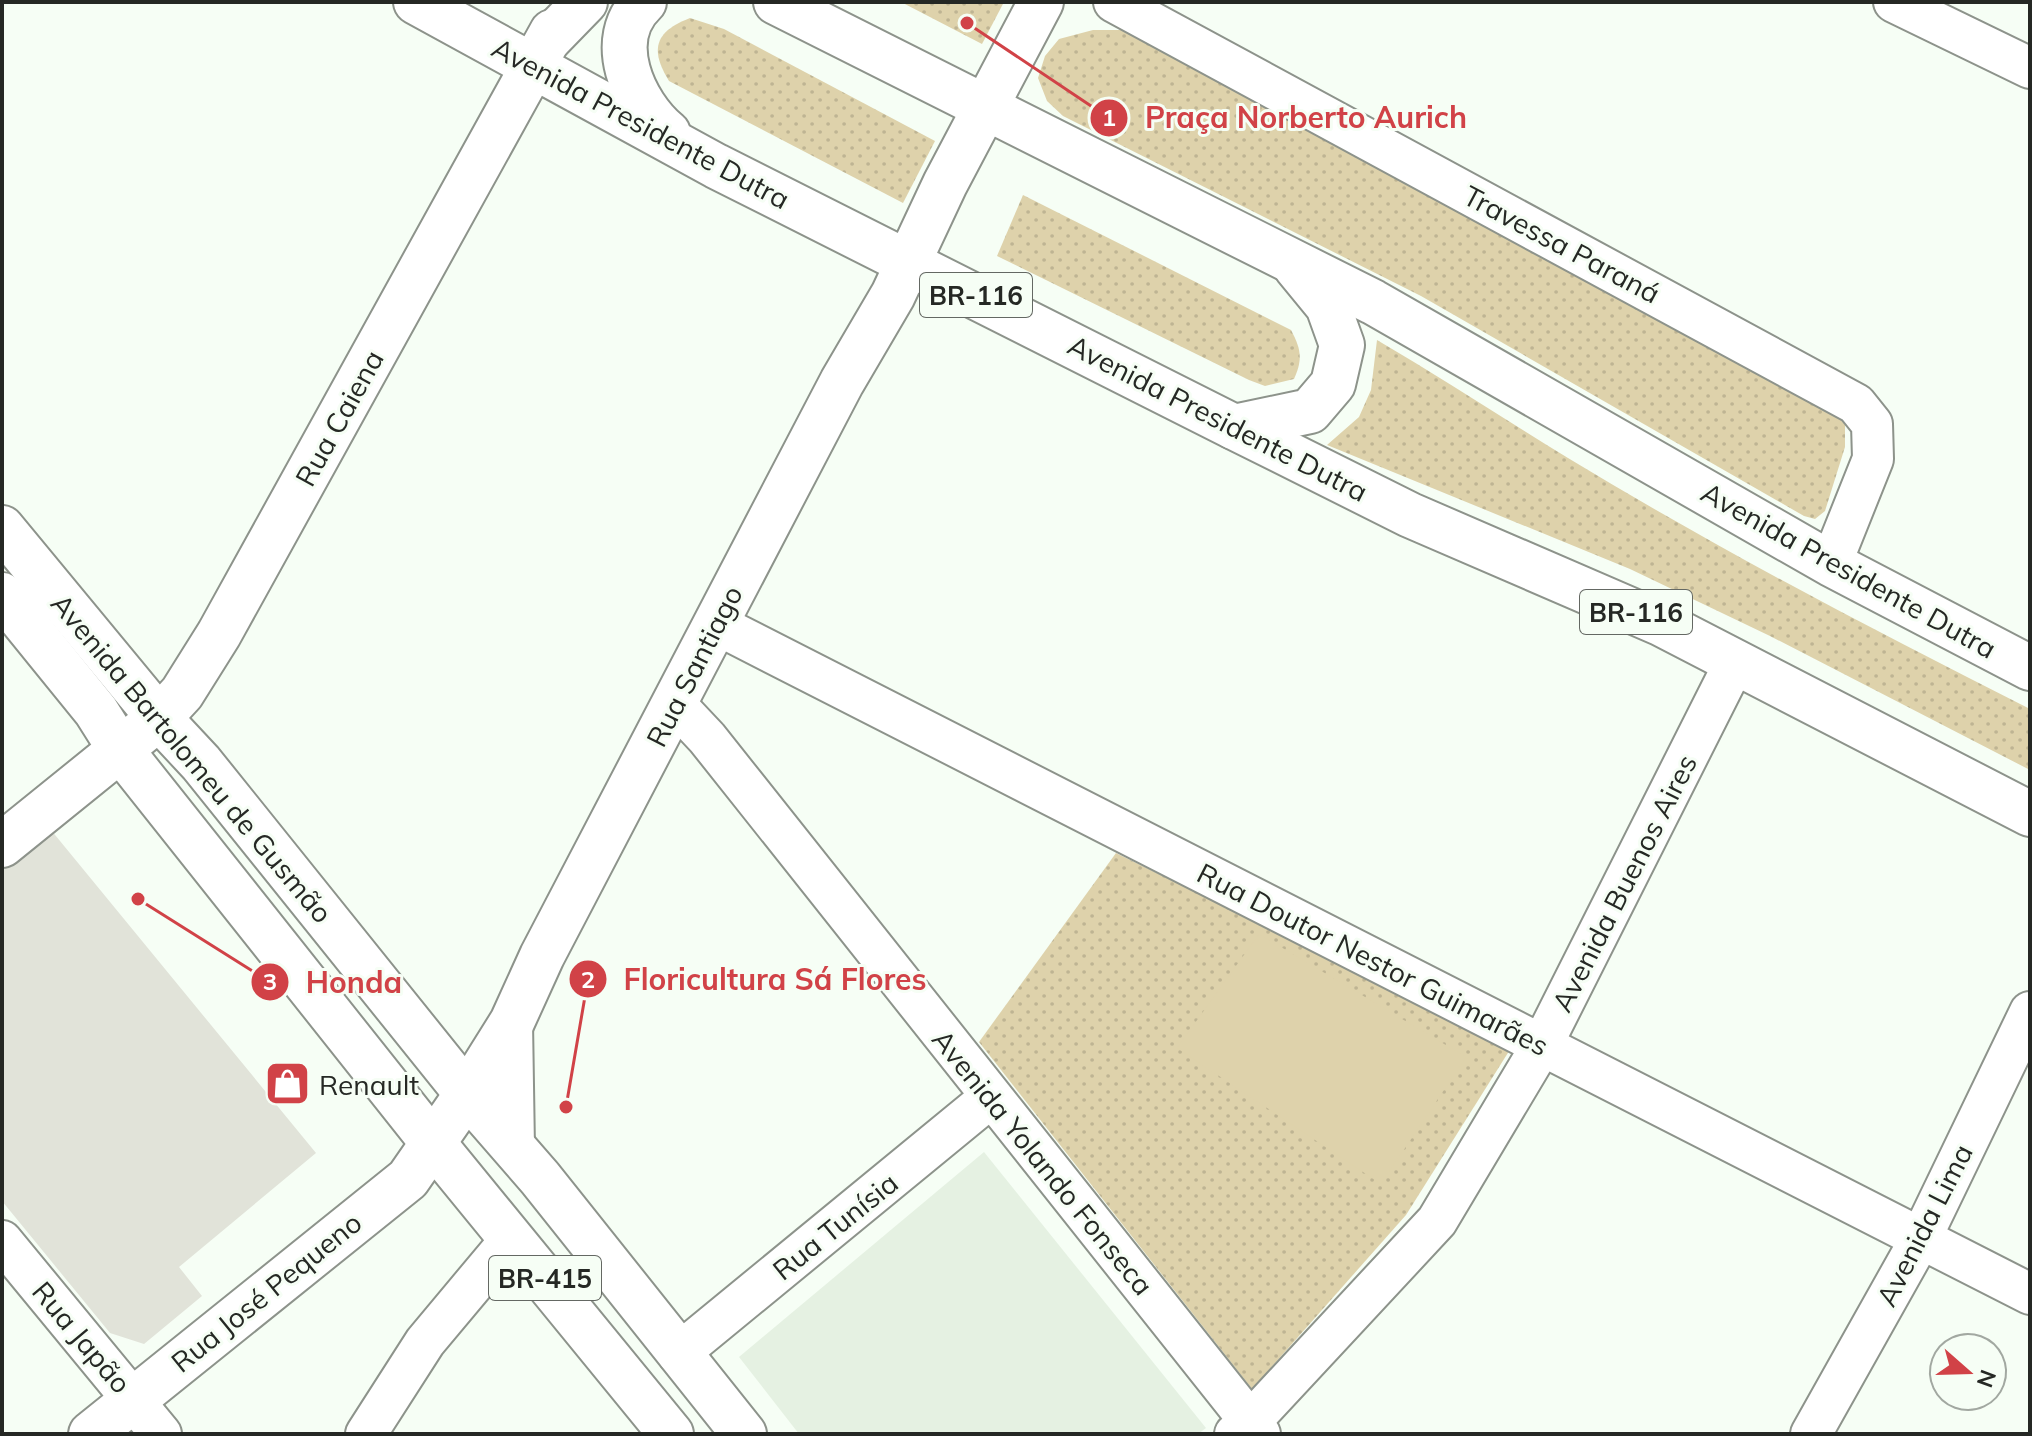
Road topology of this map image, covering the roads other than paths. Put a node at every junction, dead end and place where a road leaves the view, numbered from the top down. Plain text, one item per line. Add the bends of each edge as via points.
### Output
1 (416, 2) edge
2 (585, 2) edge
3 (644, 2) edge
4 (1041, 2) edge
5 (1114, 2) edge
6 (1894, 2) edge
7 (779, 4) edge
8 (551, 36) edge
9 (2030, 68) edge
10 (987, 107) junction
11 (716, 166) junction
12 (1291, 261) junction
13 (908, 262) junction
14 (1234, 427) junction
15 (2, 528) edge
16 (1831, 564) junction
17 (2, 595) edge
18 (716, 624) junction
19 (1735, 662) junction
20 (2030, 668) edge
21 (675, 704) junction
22 (159, 718) junction
23 (120, 749) junction
24 (2030, 814) edge
25 (2, 845) edge
26 (2030, 1012) edge
27 (512, 1022) junction
28 (1542, 1045) junction
29 (467, 1094) junction
30 (991, 1097) junction
31 (426, 1133) junction
32 (514, 1149) junction
33 (512, 1238) junction
34 (1921, 1238) junction
35 (2, 1241) edge
36 (2030, 1294) edge
37 (678, 1354) junction
38 (134, 1399) junction
39 (1248, 1430) edge
40 (91, 1434) edge
41 (161, 1434) edge
42 (366, 1434) edge
43 (671, 1434) edge
44 (744, 1434) edge
45 (1811, 1434) edge

1 - 8 main road, Avenida Presidente Dutra / BR-116
2 - 8 main road, Rua Caiena
3 - 11 main road via 628,27 625,44 633,87 657,124
4 - 10 main road, Rua Santiago
5 - 16 street, Travessa Paraná via 1856,404 1872,424 1873,459
6 - 9 street
7 - 10 main road, Avenida Presidente Dutra
8 - 11 main road, Avenida Presidente Dutra / BR-116
8 - 22 main road, Rua Caiena via 219,634 182,693
10 - 12 main road, Avenida Presidente Dutra
10 - 13 main road, Rua Santiago
11 - 13 main road, Avenida Presidente Dutra / BR-116
12 - 14 main road via 1328,306 1342,345 1333,384 1310,411
12 - 16 main road, Avenida Presidente Dutra via 1387,310
13 - 14 main road, Avenida Presidente Dutra / BR-116
13 - 18 main road, Rua Santiago
14 - 19 main road, Avenida Presidente Dutra / BR-116 via 1410,515 1660,623
15 - 22 main road, Avenida Bartolomeu de Gusmão
16 - 20 main road, Avenida Presidente Dutra
17 - 23 main road, Avenida Bartolomeu de Gusmão via 96,711
18 - 21 main road, Rua Santiago
18 - 28 street, Rua Doutor Nestor Guimarães
19 - 24 main road, Avenida Presidente Dutra / BR-116
19 - 28 street, Avenida Buenos Aires
21 - 27 main road, Rua Santiago
21 - 30 street, Avenida Yolando Fonseca
22 - 23 main road, Rua Caiena
22 - 29 main road, Avenida Bartolomeu de Gusmão
23 - 25 main road, Rua Caiena
23 - 31 main road, Avenida Bartolomeu de Gusmão
26 - 34 street, Avenida Lima
27 - 29 main road, Rua Santiago
27 - 32 street
28 - 34 street, Rua Doutor Nestor Guimarães
28 - 39 street, Avenida Buenos Aires via 1437,1221
29 - 31 main road, Rua Santiago
29 - 32 main road, Avenida Bartolomeu de Gusmão
30 - 37 street, Rua Tunísia
30 - 39 street, Avenida Yolando Fonseca
31 - 33 main road, Avenida Bartolomeu de Gusmão / BR-415
31 - 38 main road, Rua José Pequeno via 408,1179
32 - 37 main road, Avenida Bartolomeu de Gusmão
33 - 42 street via 425,1342
33 - 43 main road, Avenida Bartolomeu de Gusmão / BR-415
34 - 36 street, Rua Doutor Nestor Guimarães
34 - 45 street, Avenida Lima
35 - 38 street, Rua Japão
37 - 44 main road, Avenida Bartolomeu de Gusmão
38 - 40 main road, Rua José Pequeno
38 - 41 street, Rua Japão

